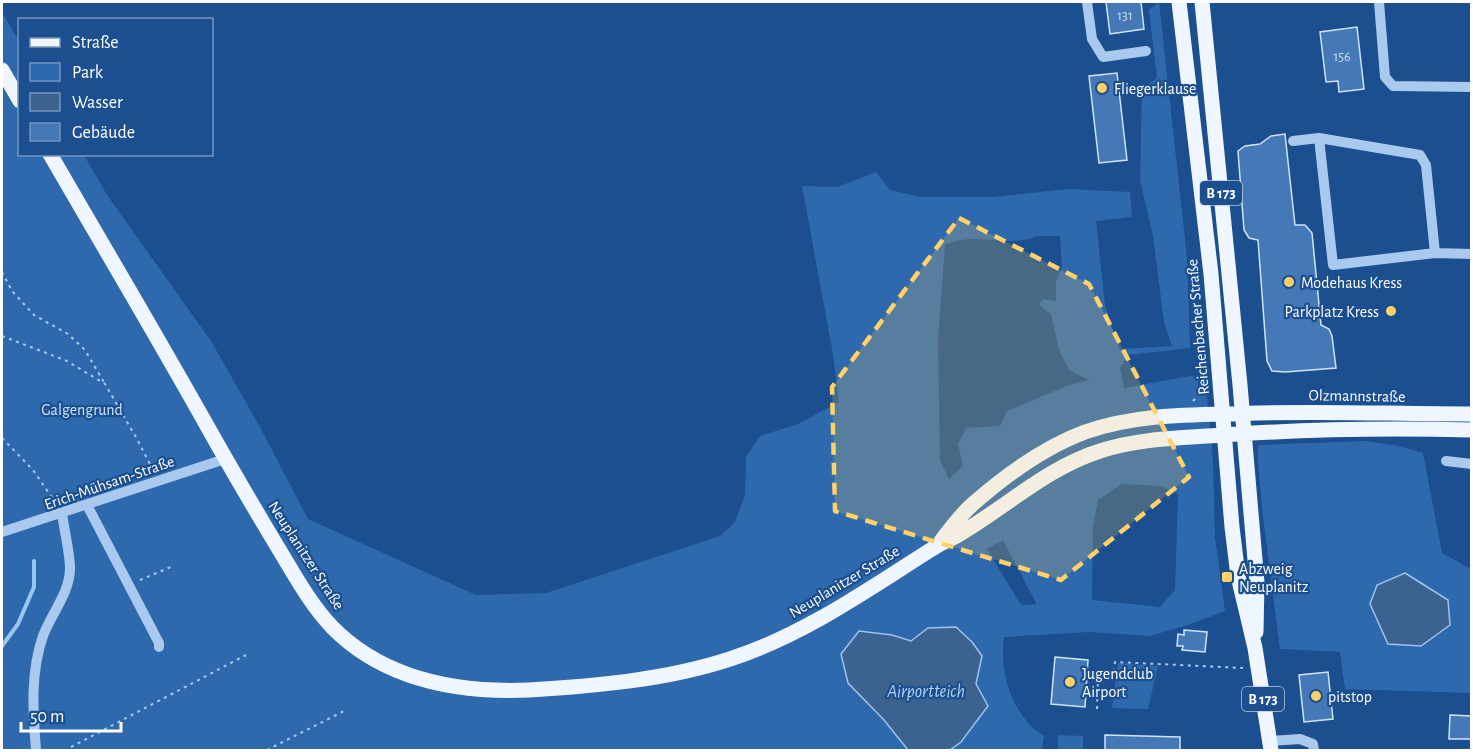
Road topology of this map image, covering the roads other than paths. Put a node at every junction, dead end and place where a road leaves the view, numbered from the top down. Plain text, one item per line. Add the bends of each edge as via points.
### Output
1 (1087, 2) edge
2 (1179, 2) edge
3 (1202, 2) edge
4 (1379, 2) edge
5 (1146, 51) dead end
6 (2, 70) edge
7 (1472, 87) edge
8 (18, 98) edge
9 (1319, 138) junction
10 (1293, 141) dead end
11 (51, 156) edge
12 (1435, 253) junction
13 (1472, 254) edge
14 (1242, 413) junction
15 (1222, 414) junction
16 (1472, 414) edge
17 (1472, 430) edge
18 (1243, 433) junction
19 (1224, 435) junction
20 (225, 459) junction
21 (1446, 461) dead end
22 (1472, 464) edge
23 (87, 505) junction
24 (62, 513) junction
25 (2, 532) edge
26 (937, 545) junction
27 (159, 647) dead end
28 (1256, 648) junction
29 (1270, 746) edge
30 (36, 750) edge
31 (1314, 750) edge

1 - 5 street via 1092,39 1102,57
2 - 15 main road, Reichenbacher Straße / B 173 via 1211,274
3 - 14 main road, Reichenbacher Straße / B 173
4 - 7 street via 1385,77 1393,86
6 - 8 main road
9 - 10 street
9 - 12 street via 1420,154 1426,165
9 - 12 street via 1333,265
11 - 20 main road, Neuplanitzer Straße
12 - 13 street
14 - 15 main road, Neuplanitzer Straße
14 - 16 main road, Olzmannstraße
14 - 18 main road, Reichenbacher Straße / B 173
15 - 19 main road, Reichenbacher Straße / B 173
15 - 26 main road, Neuplanitzer Straße via 1137,419 1058,444 972,504
17 - 18 main road, Olzmannstraße via 1354,428
18 - 19 main road, Neuplanitzer Straße
18 - 28 main road, Reichenbacher Straße / B 173 via 1257,583
19 - 26 main road, Neuplanitzer Straße via 1101,450 1069,464 961,534
19 - 28 main road, Reichenbacher Straße / B 173 via 1238,576
20 - 23 street, Erich-Mühsam-Straße
20 - 26 main road, Neuplanitzer Straße via 292,570 331,625 352,645 397,671 475,690 611,683 728,660 826,617
21 - 22 street
23 - 24 street, Erich-Mühsam-Straße
23 - 27 street
24 - 25 street, Erich-Mühsam-Straße
24 - 30 street via 70,568 34,668
28 - 29 main road, Reichenbacher Straße / B 173
29 - 31 street via 1300,739 1313,744

